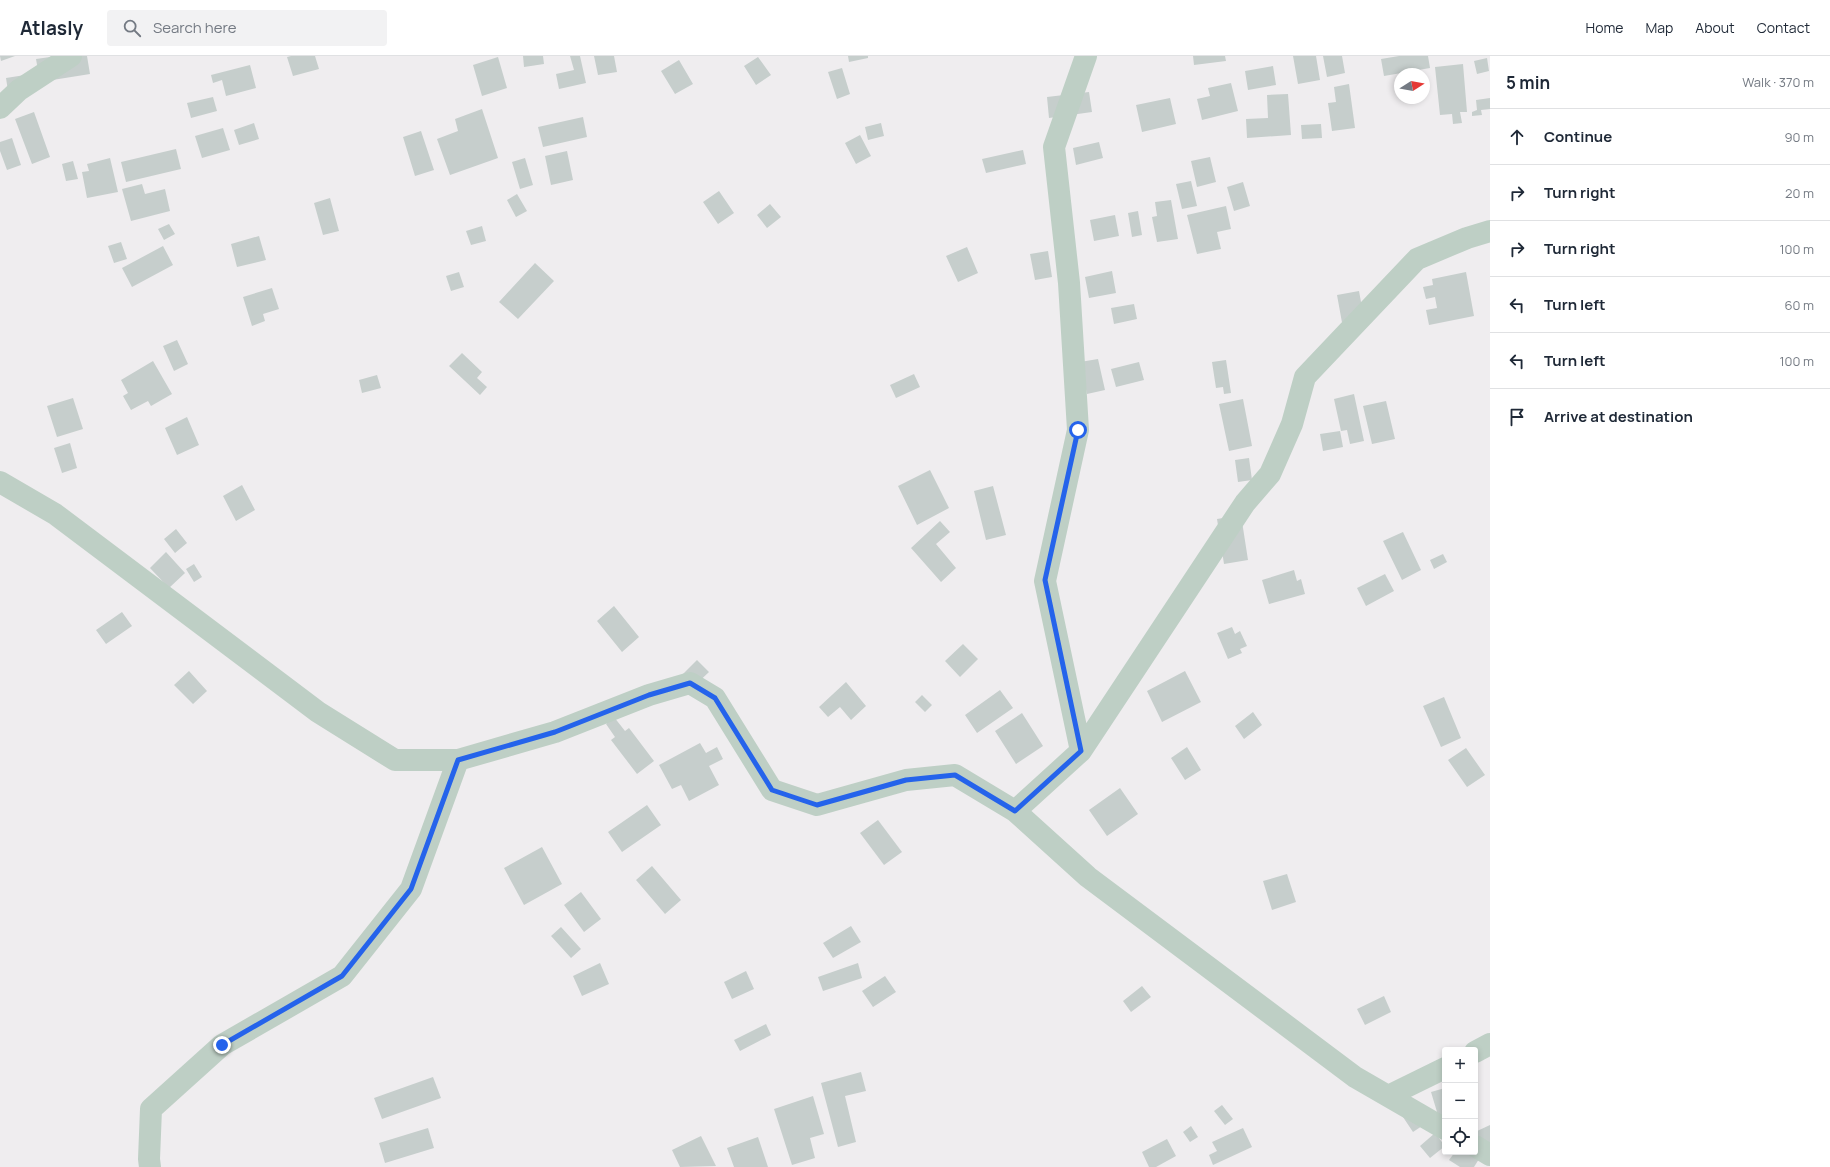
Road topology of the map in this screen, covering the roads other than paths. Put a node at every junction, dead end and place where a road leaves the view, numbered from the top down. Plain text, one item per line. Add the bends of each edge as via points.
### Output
1 (71, 56) edge
2 (1086, 56) edge
3 (0, 108) edge
4 (1490, 230) edge
5 (0, 482) edge
6 (1081, 751) junction
7 (458, 760) junction
8 (1015, 811) junction
9 (1490, 1044) edge
10 (1478, 1050) edge
11 (1442, 1069) edge
12 (1388, 1096) junction
13 (1442, 1127) edge
14 (1478, 1148) edge
15 (1490, 1155) edge
16 (150, 1167) edge

1 - 3 street via 19,90
2 - 6 street via 1054,147 1069,283 1078,430 1045,580
4 - 6 street via 1417,259 1305,377 1292,424 1270,474 1245,503
5 - 7 street via 55,514 318,712 395,760
6 - 8 street
7 - 8 street via 555,732 649,695 690,683 715,698 772,790 817,805 906,780 955,775
7 - 16 street via 411,889 342,976 222,1045 151,1109
8 - 12 street via 1088,877 1355,1077
9 - 10 street
11 - 12 street
12 - 13 street
14 - 15 street

